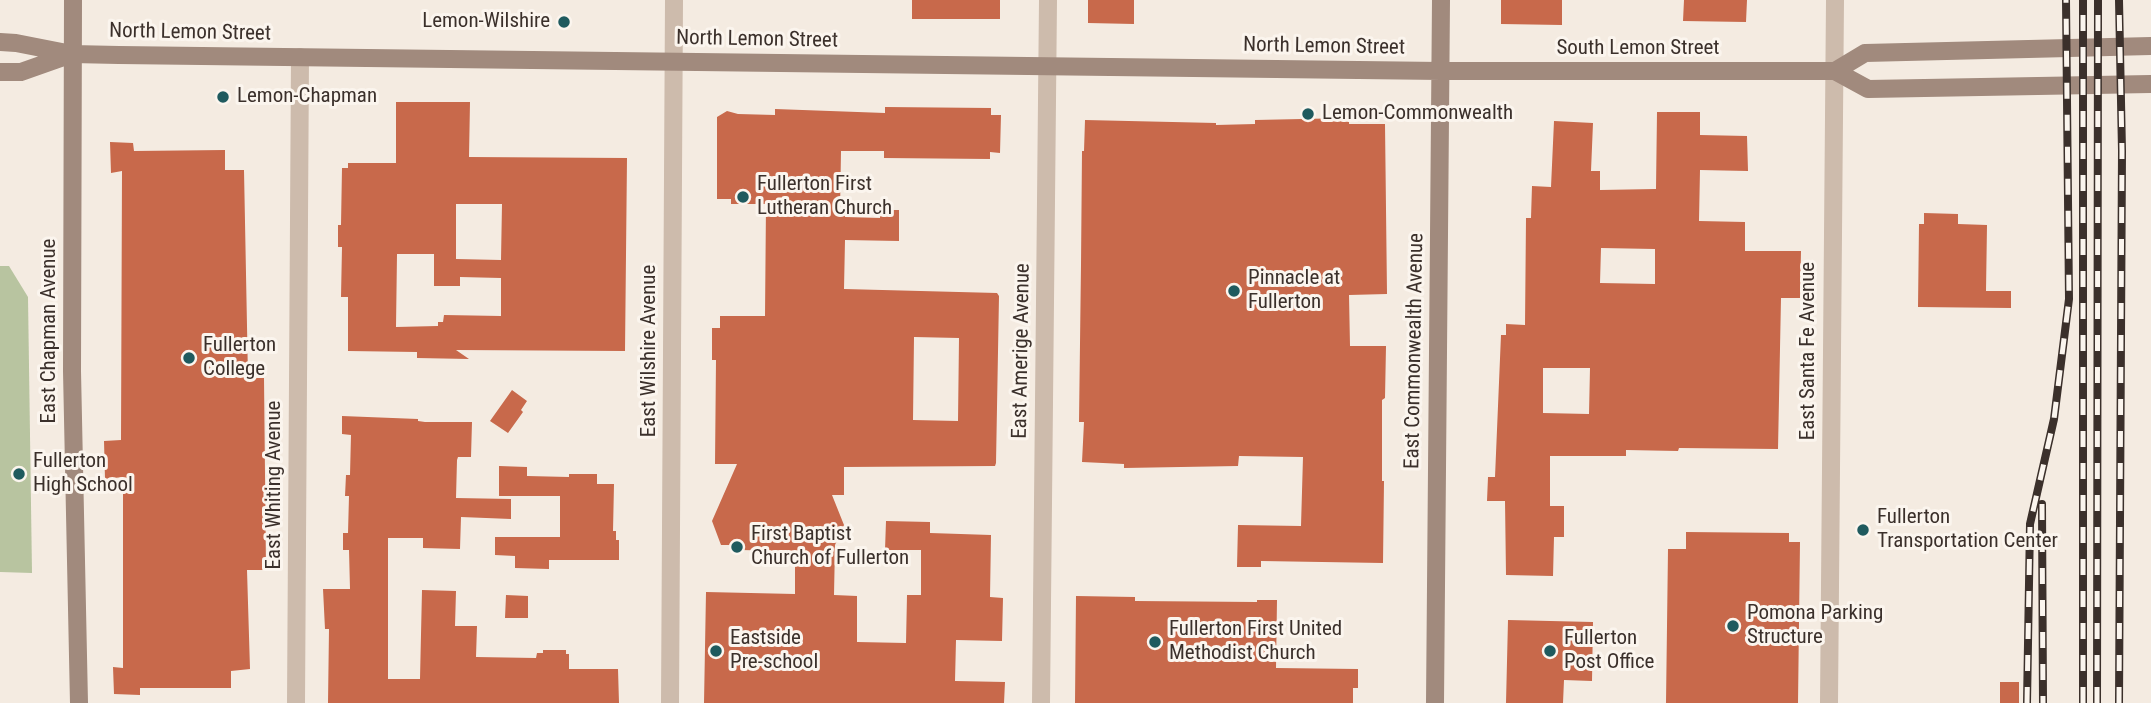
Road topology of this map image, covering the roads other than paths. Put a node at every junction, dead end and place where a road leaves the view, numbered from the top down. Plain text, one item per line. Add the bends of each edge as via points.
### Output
1 (73, 0) edge
2 (674, 0) edge
3 (1048, 0) edge
4 (1441, 0) edge
5 (1835, 0) edge
6 (0, 42) edge
7 (2151, 46) edge
8 (72, 54) junction
9 (300, 57) junction
10 (674, 62) junction
11 (1047, 66) junction
12 (1441, 71) junction
13 (1835, 71) junction
14 (0, 72) edge
15 (2151, 84) edge
16 (79, 703) edge
17 (296, 703) edge
18 (670, 703) edge
19 (1041, 703) edge
20 (1435, 703) edge
21 (1829, 703) edge

1 - 8 street, East Chapman Avenue
2 - 10 street, East Wilshire Avenue
3 - 11 street, East Amerige Avenue
4 - 12 street, East Commonwealth Avenue
5 - 13 street, East Santa Fe Avenue
6 - 8 street, North Lemon Street
7 - 13 street via 1866,53
8 - 9 street, North Lemon Street
8 - 14 street, North Lemon Street via 21,72
8 - 16 street, East Chapman Avenue
9 - 10 street, North Lemon Street
9 - 17 street, East Whiting Avenue
10 - 11 street, North Lemon Street
10 - 18 street, East Wilshire Avenue
11 - 12 street, North Lemon Street
11 - 19 street, East Amerige Avenue
12 - 13 street, South Lemon Street
12 - 20 street, East Commonwealth Avenue
13 - 15 street, South Lemon Street via 1868,89
13 - 21 street, East Santa Fe Avenue

